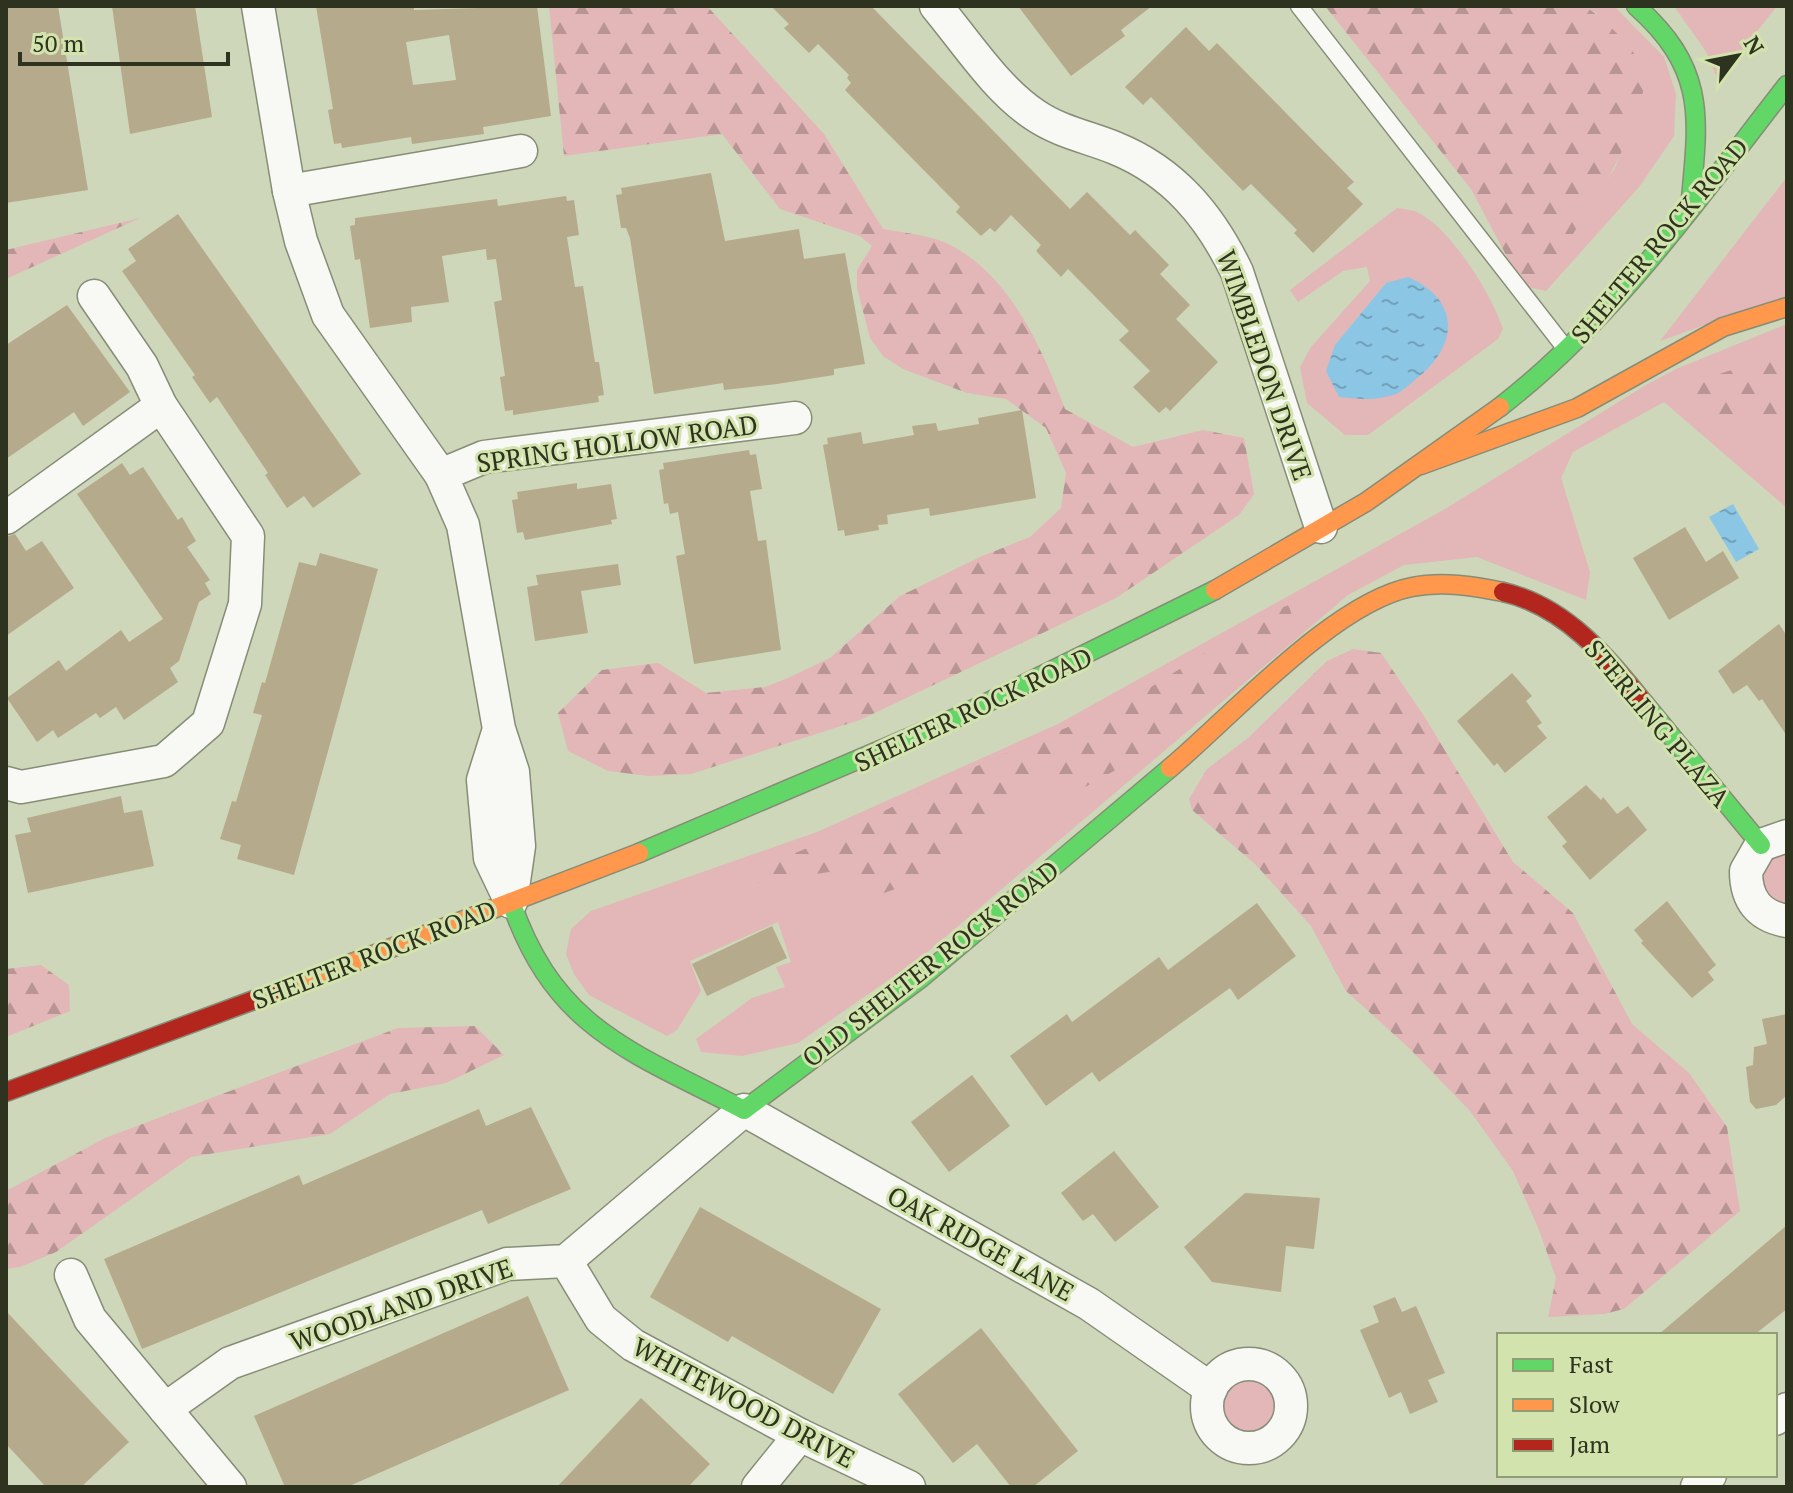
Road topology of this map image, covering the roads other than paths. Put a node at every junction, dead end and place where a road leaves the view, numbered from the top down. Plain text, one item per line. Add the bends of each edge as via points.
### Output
1 (258, 6) edge
2 (937, 6) edge
3 (1299, 6) edge
4 (1636, 6) edge
5 (1787, 85) edge
6 (521, 151) dead end
7 (289, 191) junction
8 (1690, 209) junction
9 (94, 296) dead end
10 (1787, 307) edge
11 (1567, 350) junction
12 (161, 406) junction
13 (795, 418) dead end
14 (1421, 465) junction
15 (441, 475) junction
16 (6, 518) edge
17 (1321, 527) junction
18 (1364, 605) joint
19 (6, 783) edge
20 (1774, 841) edge
21 (511, 902) junction
22 (1787, 921) edge
23 (6, 1092) edge
24 (744, 1110) junction
25 (566, 1261) junction
26 (71, 1275) dead end
27 (1211, 1389) dead end
28 (165, 1409) junction
29 (800, 1435) junction
30 (230, 1487) edge
31 (758, 1487) edge
32 (909, 1487) edge

1 - 7 street
2 - 17 street, WIMBLEDON DRIVE via 1032,113 1155,168 1188,195 1220,237 1237,272
3 - 11 lane
4 - 8 main road via 1671,38 1695,84
5 - 8 main road, SHELTER ROCK ROAD
6 - 7 street
7 - 15 street via 328,315
8 - 11 main road, SHELTER ROCK ROAD
9 - 12 street via 142,366
10 - 14 main road via 1723,327 1577,408
11 - 14 main road, SHELTER ROCK ROAD via 1519,393
12 - 16 street
12 - 19 street via 248,536 245,604 208,723 164,761 21,787
13 - 15 street, SPRING HOLLOW ROAD via 484,457
14 - 17 main road, SHELTER ROCK ROAD
15 - 21 street via 463,525 499,729 483,780 490,858
17 - 21 main road, SHELTER ROCK ROAD via 1213,593 968,716 831,777
18 - 20 main road, STERLING PLAZA via 1412,587 1470,585 1525,597 1576,627
18 - 24 main road, OLD SHELTER ROCK ROAD via 1309,646 921,978
20 - 22 street, STERLING PLAZA via 1746,871 1746,886 1760,911
21 - 23 main road, SHELTER ROCK ROAD
21 - 24 main road via 537,964 567,1005 616,1040
24 - 25 street
24 - 27 street, OAK RIDGE LANE via 1089,1304
25 - 28 street, WOODLAND DRIVE via 507,1264 230,1363
25 - 29 street, WHITEWOOD DRIVE via 615,1333
26 - 28 street via 90,1319
28 - 30 street
29 - 31 street
29 - 32 street, WHITEWOOD DRIVE

